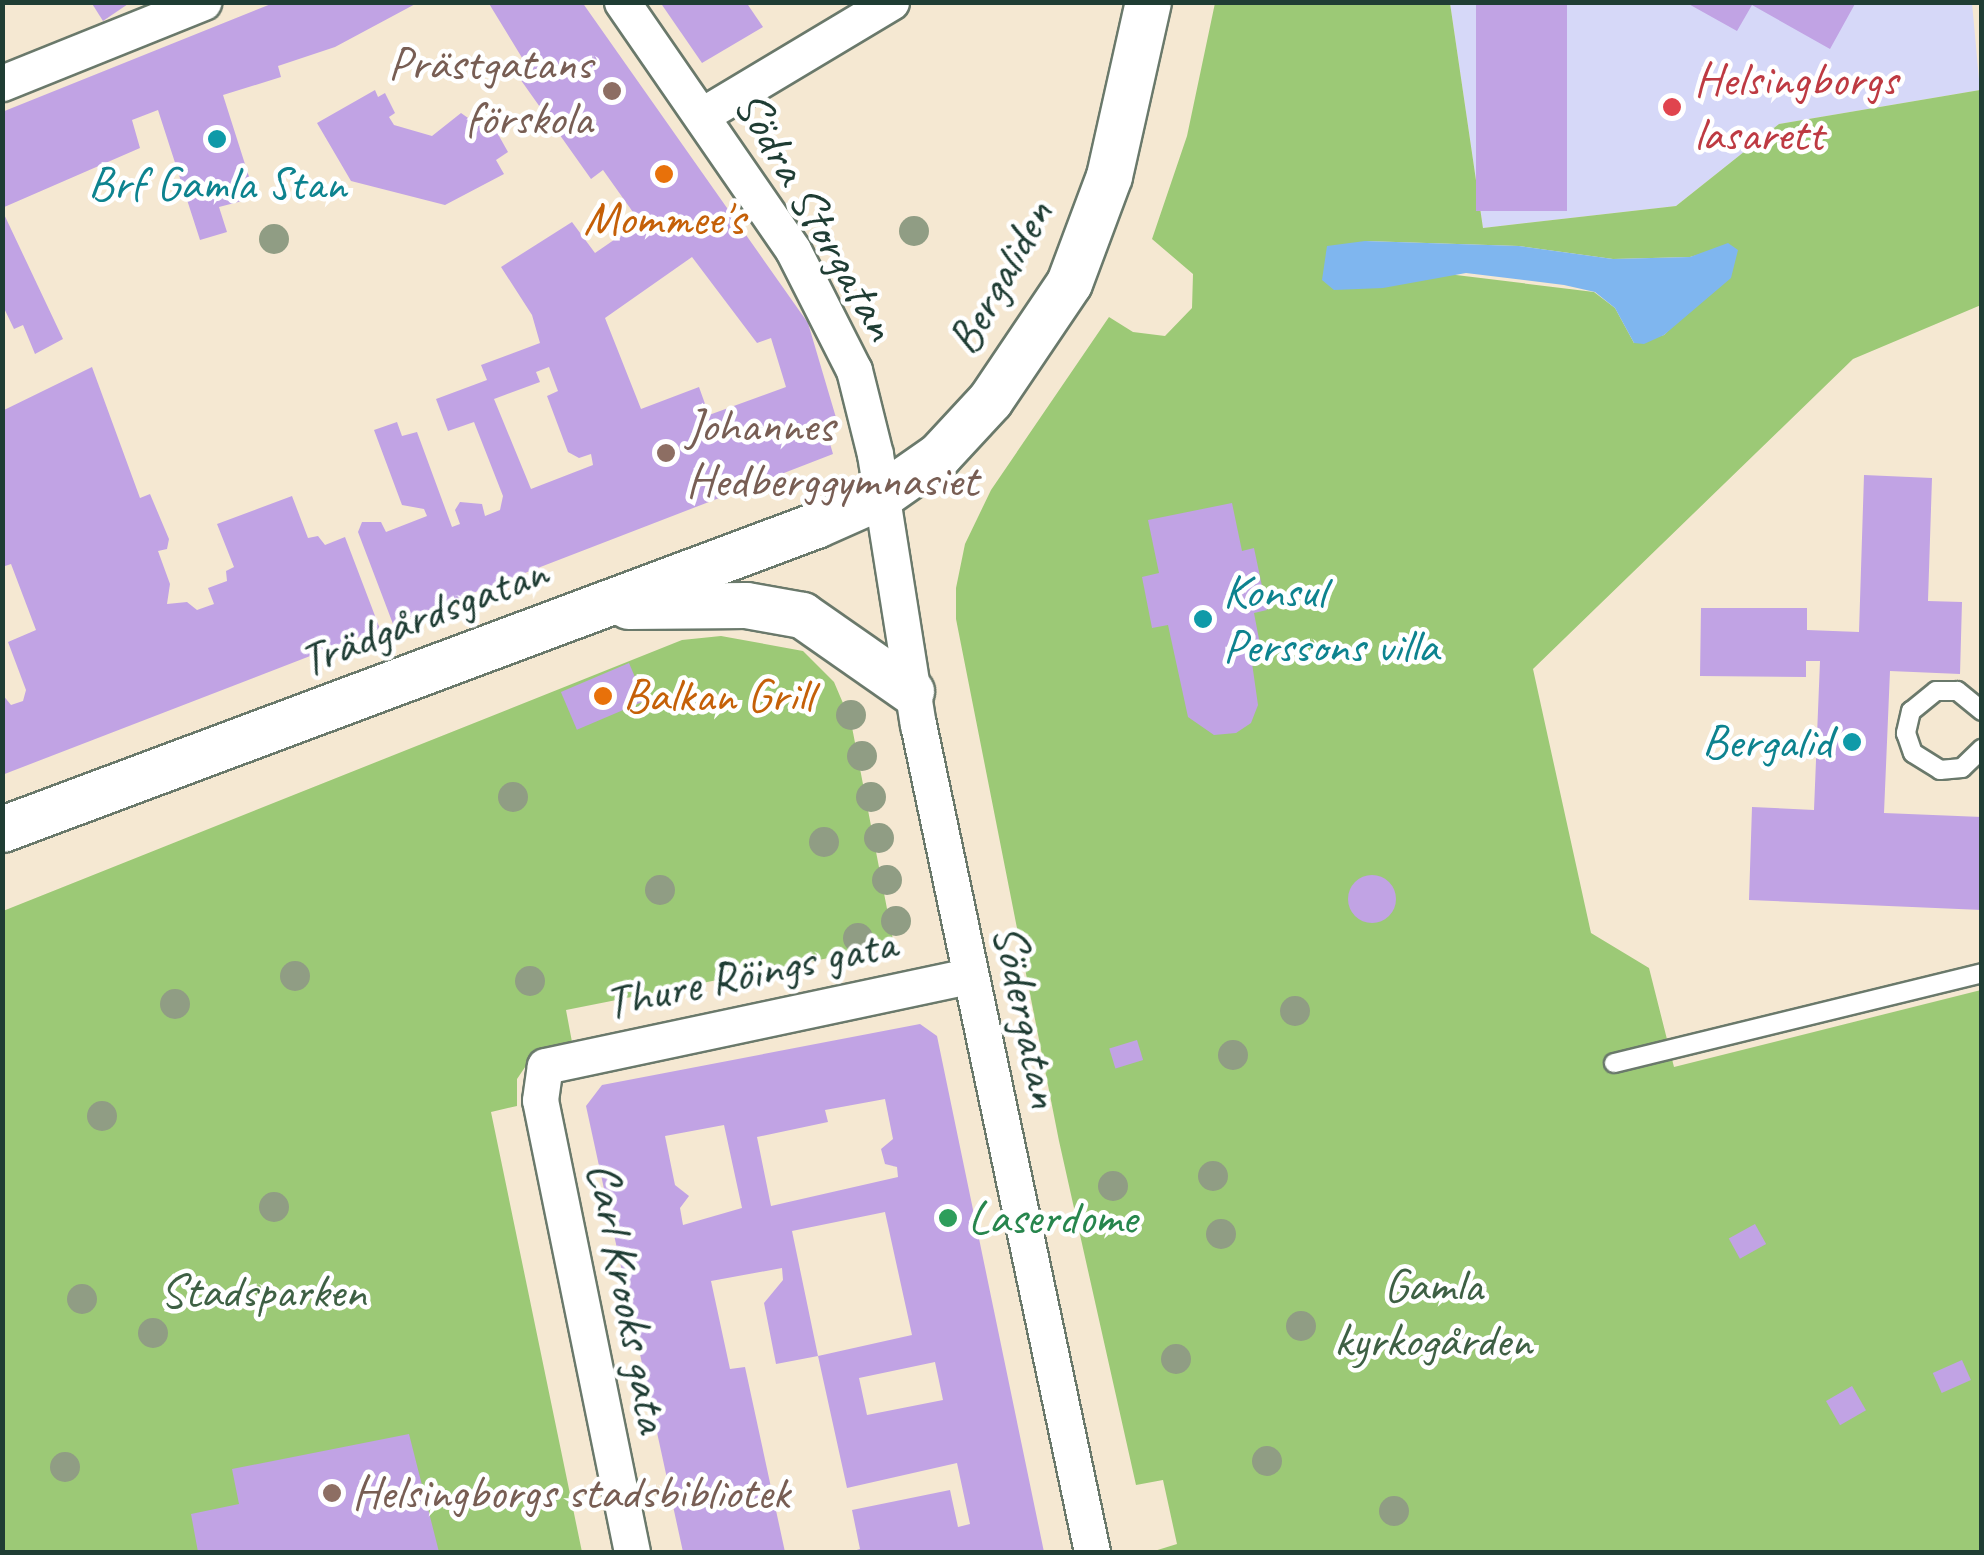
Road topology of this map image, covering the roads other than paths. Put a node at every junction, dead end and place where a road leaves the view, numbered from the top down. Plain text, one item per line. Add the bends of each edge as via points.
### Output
1 (203, 2) edge
2 (622, 2) edge
3 (891, 2) edge
4 (1148, 2) edge
5 (2, 83) edge
6 (704, 114) junction
7 (879, 497) junction
8 (596, 606) junction
9 (912, 691) junction
10 (1982, 711) edge
11 (1982, 749) edge
12 (2, 829) edge
13 (1982, 974) edge
14 (970, 976) junction
15 (550, 1062) joint
16 (1614, 1063) dead end
17 (632, 1552) edge
18 (1092, 1552) edge

1 - 5 street
2 - 6 street, Södra Storgatan
3 - 6 street
4 - 7 street, Bergaliden via 1108,176 1069,283 990,400 938,455
6 - 7 street, Södra Storgatan via 836,323 866,413
7 - 8 street, Trädgårdsgatan
7 - 9 street, Södergatan
8 - 9 street via 746,605 788,612
8 - 12 street, Trädgårdsgatan
9 - 14 street, Södergatan
10 - 11 lane via 1957,691 1936,691 1910,711 1906,733 1913,754 1940,770 1962,768
13 - 16 lane
14 - 15 street, Thure Röings gata
14 - 18 street, Södergatan
15 - 17 street, Carl Krooks gata via 540,1080 540,1100

